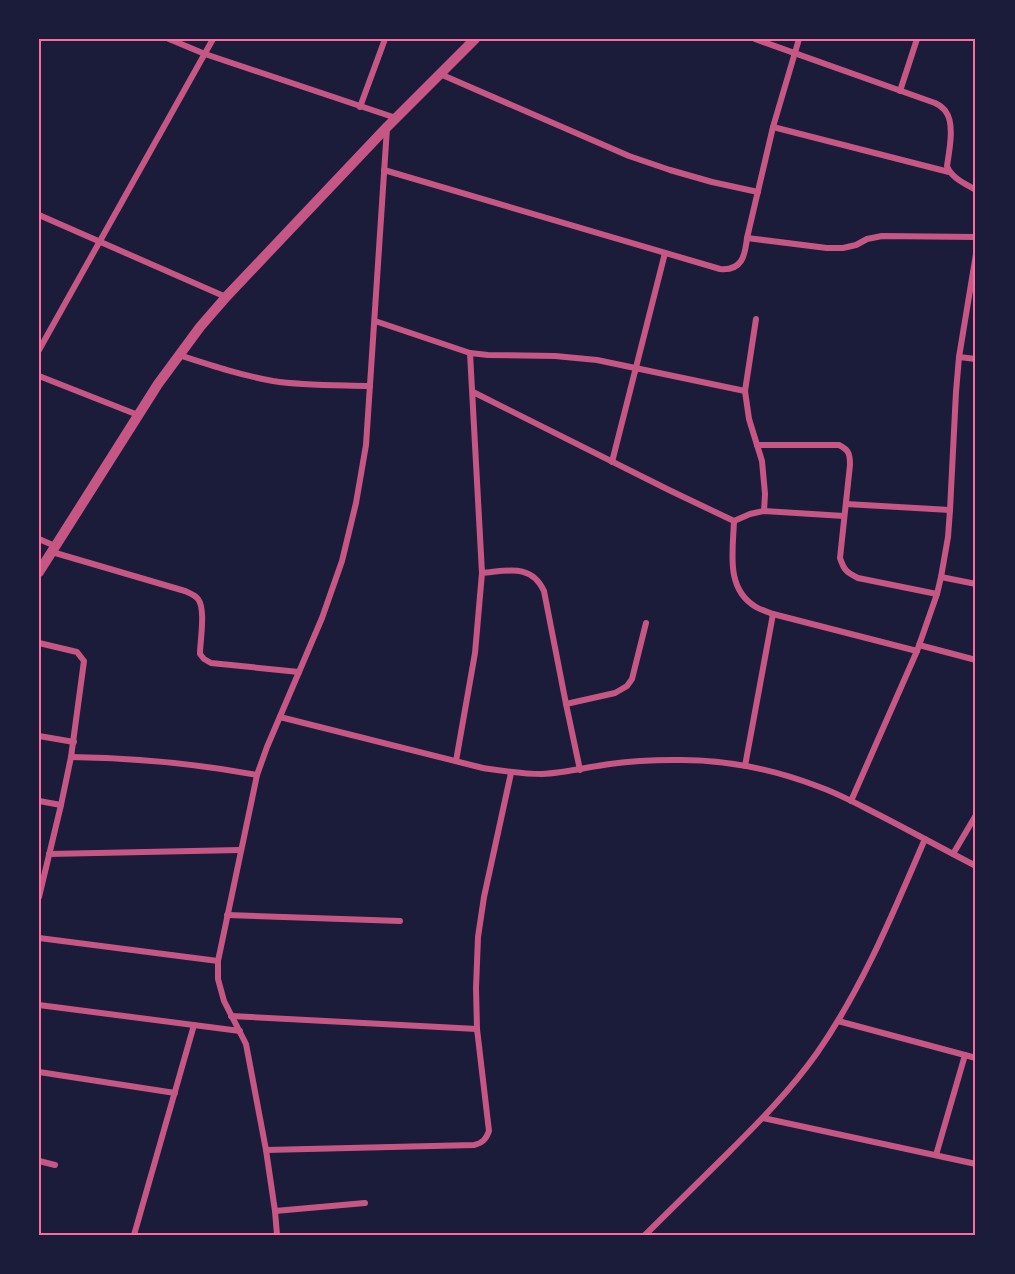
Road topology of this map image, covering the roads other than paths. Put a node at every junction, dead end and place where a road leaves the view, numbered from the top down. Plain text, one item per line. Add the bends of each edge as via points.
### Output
1 (169, 39) edge
2 (213, 39) edge
3 (385, 39) edge
4 (475, 39) edge
5 (755, 39) edge
6 (799, 39) edge
7 (917, 39) edge
8 (205, 54) junction
9 (794, 54) junction
10 (440, 74) junction
11 (900, 91) junction
12 (360, 107) junction
13 (396, 118) junction
14 (387, 127) junction
15 (773, 127) junction
16 (384, 170) junction
17 (949, 172) junction
18 (976, 190) edge
19 (758, 192) junction
20 (39, 215) edge
21 (976, 237) edge
22 (747, 238) junction
23 (99, 242) junction
24 (665, 253) junction
25 (976, 254) edge
26 (226, 297) junction
27 (756, 319) dead end
28 (375, 321) junction
29 (39, 350) edge
30 (470, 353) junction
31 (179, 355) junction
32 (959, 357) junction
33 (976, 359) edge
34 (635, 369) junction
35 (39, 376) edge
36 (370, 386) junction
37 (745, 391) junction
38 (473, 392) junction
39 (138, 415) junction
40 (757, 445) junction
41 (612, 462) junction
42 (846, 504) junction
43 (950, 510) junction
44 (764, 511) junction
45 (844, 516) junction
46 (734, 521) junction
47 (39, 539) edge
48 (54, 549) junction
49 (39, 572) edge
50 (482, 573) junction
51 (941, 578) junction
52 (976, 584) edge
53 (937, 594) junction
54 (773, 614) junction
55 (646, 623) dead end
56 (39, 643) edge
57 (918, 648) junction
58 (976, 660) edge
59 (299, 672) junction
60 (566, 704) junction
61 (280, 717) junction
62 (39, 736) edge
63 (74, 742) junction
64 (71, 757) junction
65 (456, 761) junction
66 (745, 766) junction
67 (580, 770) junction
68 (511, 772) junction
69 (257, 775) junction
70 (39, 801) edge
71 (851, 801) junction
72 (61, 805) junction
73 (976, 815) edge
74 (926, 839) junction
75 (240, 850) junction
76 (49, 854) junction
77 (953, 854) junction
78 (976, 866) edge
79 (39, 897) edge
80 (227, 915) junction
81 (400, 921) dead end
82 (39, 938) edge
83 (218, 960) junction
84 (39, 1005) edge
85 (231, 1016) junction
86 (838, 1021) junction
87 (194, 1025) junction
88 (477, 1029) junction
89 (240, 1031) junction
90 (965, 1055) junction
91 (976, 1058) edge
92 (39, 1072) edge
93 (175, 1093) junction
94 (763, 1118) junction
95 (266, 1150) junction
96 (936, 1155) junction
97 (39, 1161) edge
98 (976, 1164) edge
99 (56, 1165) dead end
100 (365, 1203) dead end
101 (275, 1211) junction
102 (134, 1235) edge
103 (278, 1235) edge
104 (645, 1235) edge

1 - 8 street
2 - 8 street
3 - 12 street
4 - 10 street
5 - 9 street
6 - 9 street
7 - 11 street
8 - 12 street
8 - 23 street
9 - 11 street
9 - 15 street
10 - 13 street
10 - 19 street via 629,156
11 - 17 street via 935,103 948,114
12 - 13 street
13 - 14 street
14 - 16 street
14 - 26 street
15 - 17 street
15 - 19 street
16 - 24 street
16 - 28 street
17 - 18 street
19 - 22 street
20 - 23 street
21 - 22 street via 882,236 843,248
22 - 24 street via 742,260 727,270
23 - 26 street
23 - 29 street
24 - 34 street
25 - 32 street
26 - 31 street
27 - 37 street
28 - 30 street
28 - 36 street
30 - 34 street via 574,357
30 - 38 street
31 - 36 street via 225,371 274,381
31 - 39 street
32 - 33 street
32 - 43 street
34 - 37 street
34 - 41 street
35 - 39 street
36 - 59 street via 366,445 342,561
37 - 40 street
38 - 41 street
38 - 50 street
39 - 48 street
40 - 42 street via 839,445 847,449 850,456
40 - 44 street via 764,478
41 - 46 street
42 - 43 street
42 - 45 street
43 - 51 street
44 - 45 street
44 - 46 street
45 - 53 street via 840,558 843,569 858,578
46 - 54 street via 732,570 736,584 756,607
47 - 48 street
48 - 49 street
48 - 59 street via 193,595 202,608 200,654 211,663
50 - 60 street via 520,570 540,583
50 - 65 street via 475,653
51 - 52 street
51 - 53 street
53 - 57 street
54 - 57 street
54 - 66 street
55 - 60 street via 627,686 615,693
56 - 63 street via 77,652 84,661
57 - 58 street
57 - 71 street
59 - 61 street
60 - 67 street
61 - 65 street
61 - 69 street
62 - 63 street
63 - 64 street
64 - 69 street via 163,761
64 - 72 street
65 - 68 street
66 - 67 street via 677,759
66 - 71 street via 782,774
67 - 68 street
68 - 88 street via 478,937
69 - 75 street
70 - 72 street
71 - 74 street
72 - 76 street
73 - 77 street
74 - 77 street
74 - 86 street via 878,947
75 - 76 street
75 - 80 street
76 - 79 street
77 - 78 street
80 - 81 street
80 - 83 street
82 - 83 street
83 - 85 street via 218,979
84 - 87 street
85 - 88 street
85 - 89 street
86 - 90 street
86 - 94 street via 816,1055
87 - 89 street
87 - 93 street
88 - 95 street via 489,1131 481,1143
89 - 95 street via 246,1044
90 - 91 street
90 - 96 street
92 - 93 street
93 - 102 street
94 - 96 street
94 - 104 street
95 - 101 street
96 - 98 street
97 - 99 street
100 - 101 street
101 - 103 street

